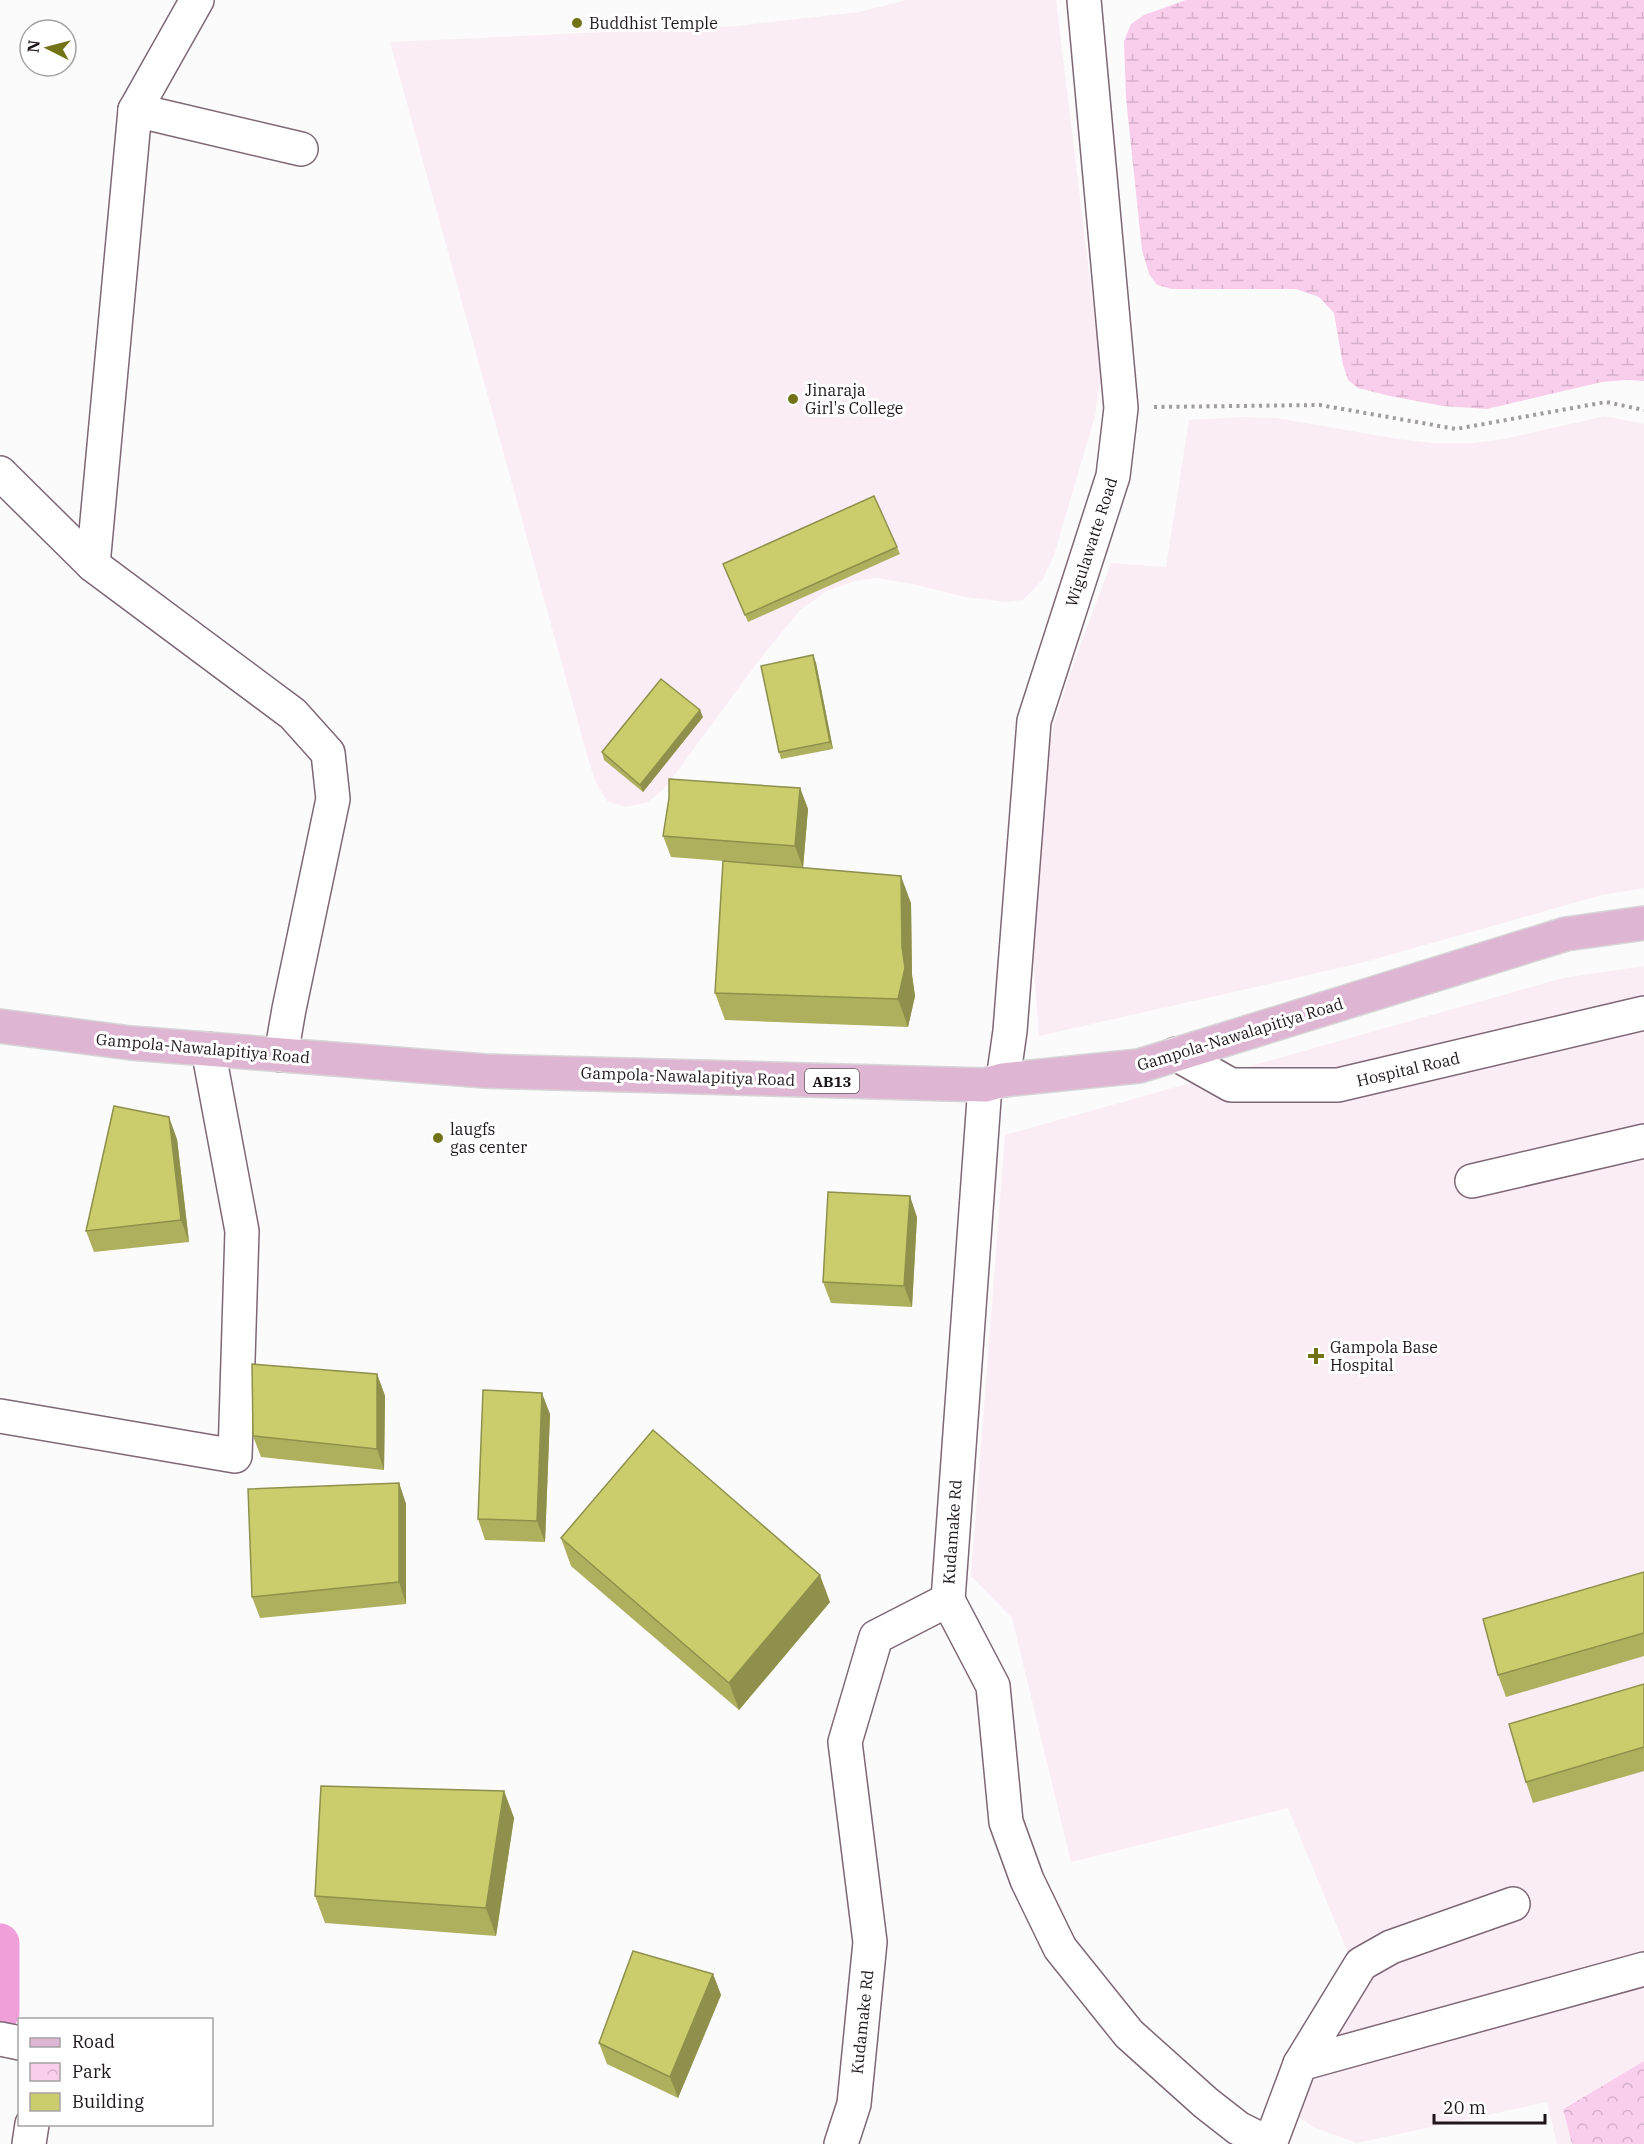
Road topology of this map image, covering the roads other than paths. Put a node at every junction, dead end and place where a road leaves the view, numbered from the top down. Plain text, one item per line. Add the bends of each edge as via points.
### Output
1 (197, 0) edge
2 (1084, 0) edge
3 (135, 110) junction
4 (301, 149) dead end
5 (0, 473) edge
6 (93, 565) junction
7 (1644, 923) edge
8 (1644, 1013) edge
9 (0, 1026) edge
10 (208, 1049) junction
11 (1176, 1054) junction
12 (281, 1055) junction
13 (994, 1082) junction
14 (1644, 1141) edge
15 (1472, 1181) dead end
16 (0, 1416) edge
17 (948, 1600) junction
18 (1513, 1904) dead end
19 (1644, 1969) edge
20 (0, 2039) edge
21 (18, 2043) edge
22 (1300, 2064) junction
23 (32, 2126) edge
24 (29, 2144) edge
25 (841, 2144) edge
26 (1270, 2144) edge

1 - 3 street
2 - 13 street, Wigulawatte Road via 1121,408 1113,476 1034,721 1010,1031
3 - 4 street
3 - 6 street
5 - 6 street
6 - 12 street via 293,714 328,753 333,799
7 - 11 main road, Gampola-Nawalapitiya Road / AB13 via 1566,934
8 - 11 street, Hospital Road via 1338,1085 1231,1085
9 - 10 main road, Gampola-Nawalapitiya Road / AB13
10 - 12 main road, Gampola-Nawalapitiya Road / AB13
10 - 16 street via 242,1231 235,1456
11 - 13 main road, Gampola-Nawalapitiya Road / AB13 via 1139,1066
12 - 13 main road, Gampola-Nawalapitiya Road / AB13 via 485,1071
13 - 17 street, Kudamake Rd
14 - 15 street
17 - 25 street, Kudamake Rd via 876,1637 845,1742 870,1942 854,2104
17 - 26 street via 993,1686 1006,1822 1027,1880 1060,1948 1129,2034 1238,2128
18 - 22 street via 1390,1947 1360,1964
19 - 22 street
20 - 21 street
22 - 26 street
23 - 24 street

